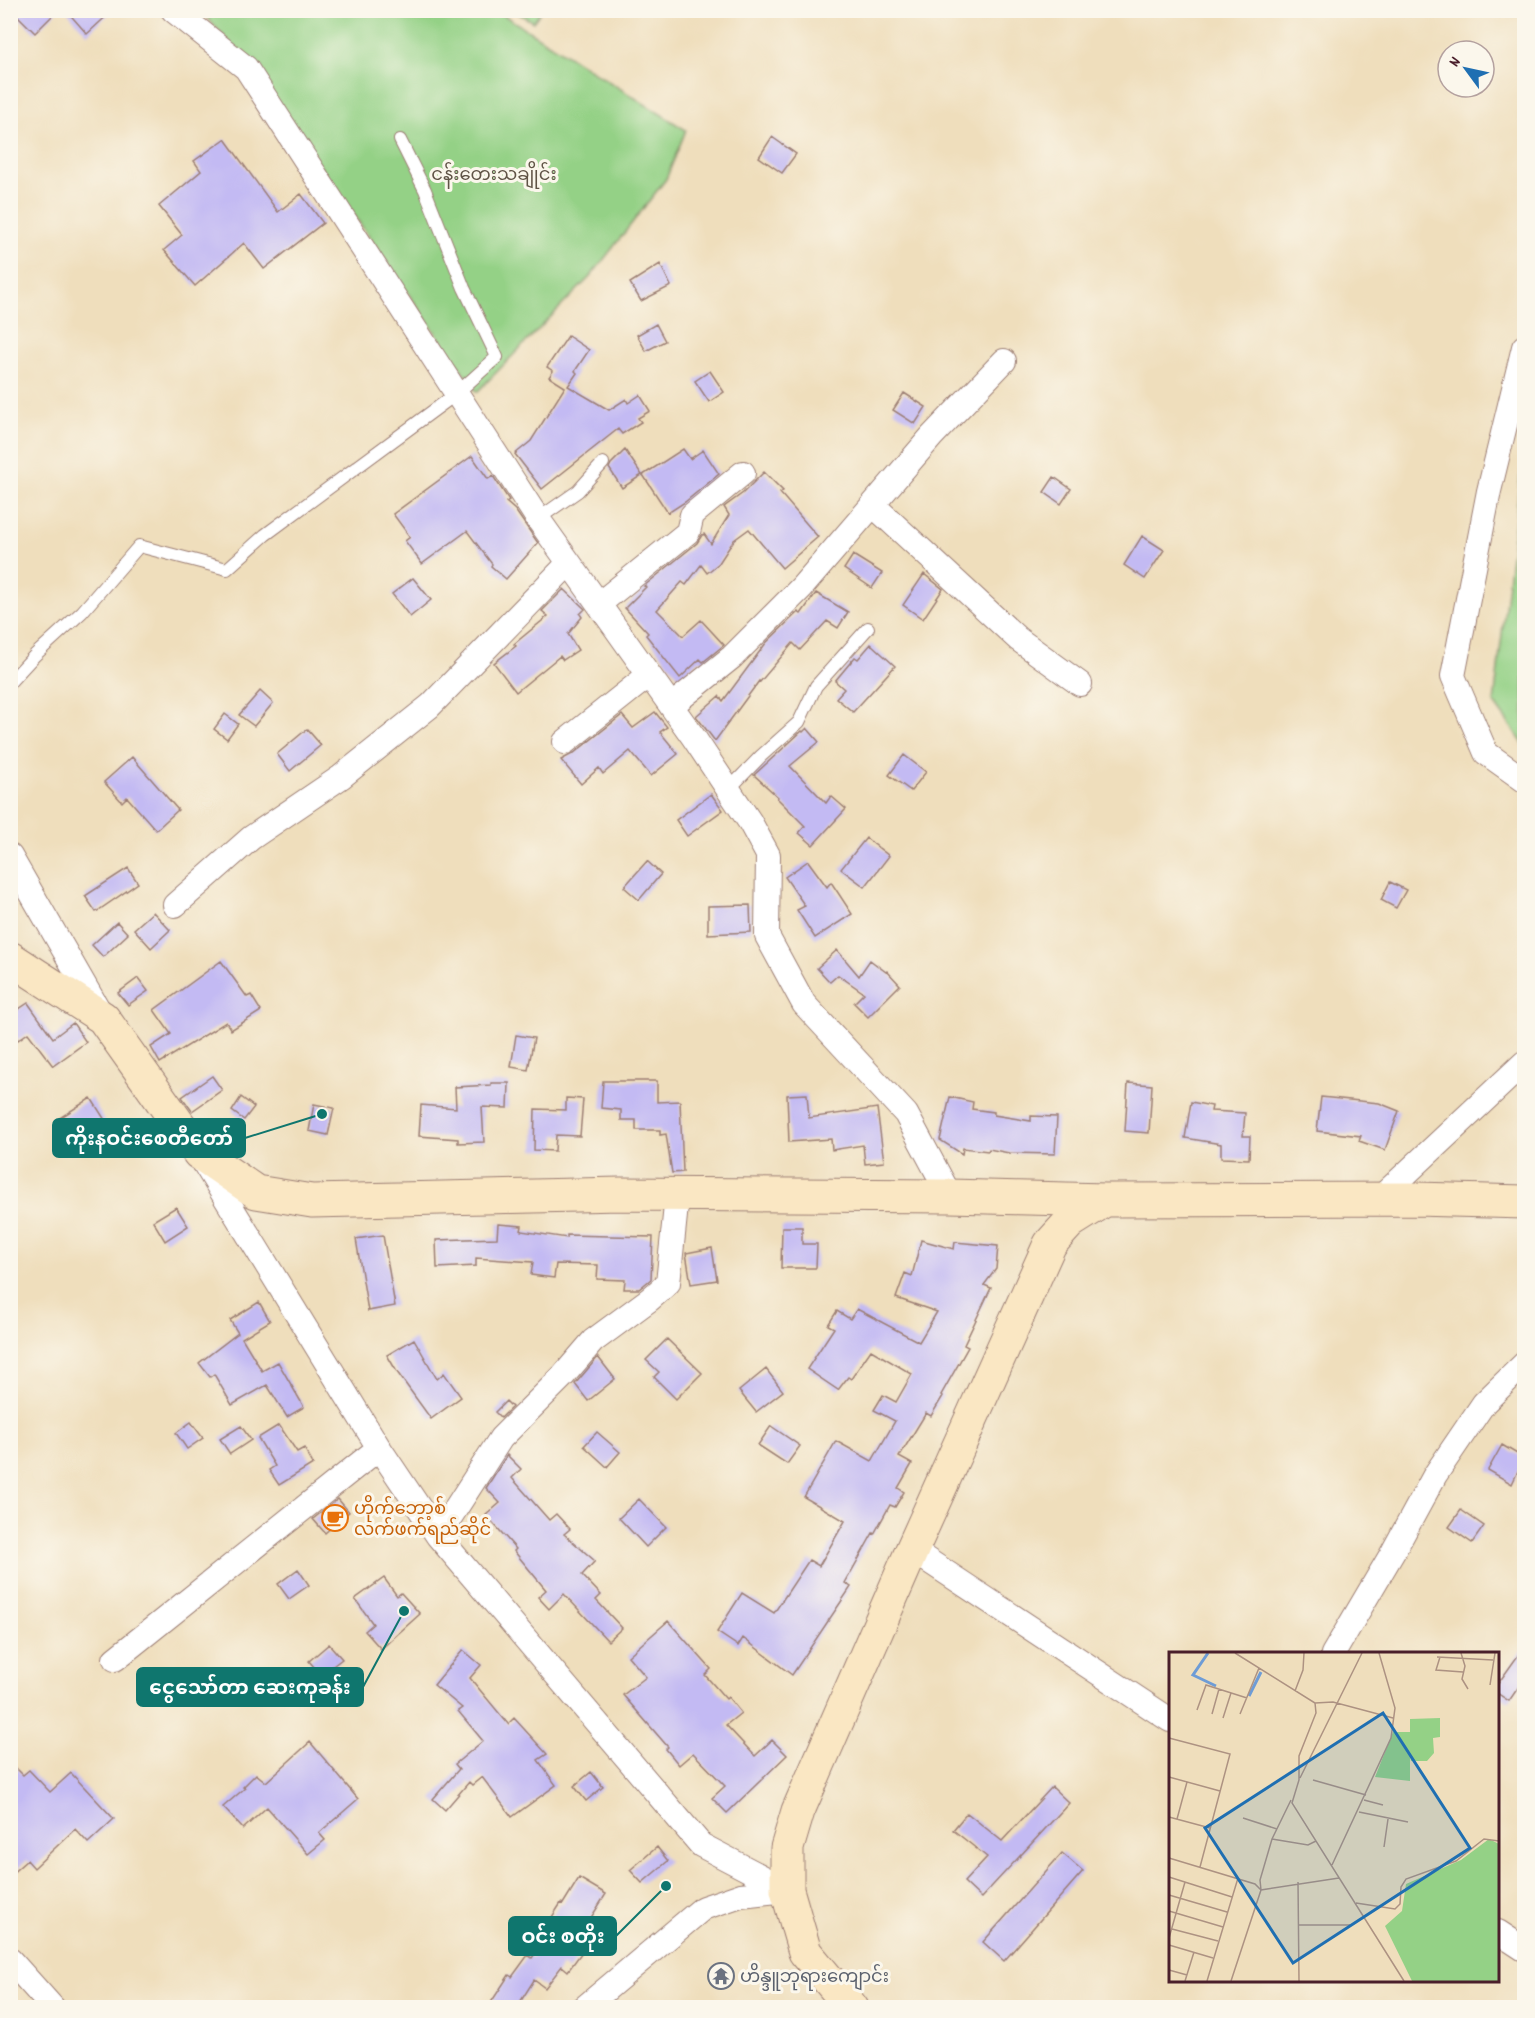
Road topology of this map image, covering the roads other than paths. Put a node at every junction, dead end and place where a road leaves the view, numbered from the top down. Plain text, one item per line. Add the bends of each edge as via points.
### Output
1 (173, 10) edge
2 (400, 140) dead end
3 (1524, 347) edge
4 (1004, 362) dead end
5 (456, 394) junction
6 (603, 463) dead end
7 (743, 472) dead end
8 (873, 505) junction
9 (538, 519) junction
10 (569, 563) junction
11 (599, 604) junction
12 (868, 628) dead end
13 (649, 675) junction
14 (10, 682) edge
15 (1080, 684) dead end
16 (671, 706) junction
17 (566, 742) dead end
18 (1524, 780) edge
19 (728, 790) junction
20 (10, 856) edge
21 (175, 905) dead end
22 (10, 958) edge
23 (103, 1018) junction
24 (1524, 1063) edge
25 (199, 1153) junction
26 (677, 1196) junction
27 (950, 1196) junction
28 (1104, 1200) junction
29 (1378, 1200) junction
30 (1524, 1202) edge
31 (1524, 1364) edge
32 (379, 1448) junction
33 (438, 1536) junction
34 (912, 1550) junction
35 (1334, 1652) edge
36 (115, 1659) dead end
37 (1169, 1719) edge
38 (787, 1890) junction
39 (1499, 1933) edge
40 (1524, 1949) edge
41 (15, 1974) edge
42 (53, 2007) edge
43 (584, 2007) edge
44 (852, 2007) edge

1 - 5 street via 246,68
2 - 5 lane via 496,357
3 - 18 street via 1453,676 1486,753
4 - 8 street via 932,436
5 - 9 street
5 - 14 lane via 265,535 227,569 140,546 82,612
6 - 9 lane via 579,491
7 - 11 street via 692,515 688,532
8 - 15 street via 1018,639
8 - 16 street via 801,588 732,657
9 - 10 street
10 - 11 street
10 - 21 street via 430,706 341,777 251,838
11 - 13 street
12 - 19 lane via 816,686 799,722
13 - 16 street
13 - 17 street
16 - 19 street
19 - 27 street via 768,855 767,936 804,1004 906,1114
20 - 23 street
22 - 23 main road
23 - 25 main road
24 - 29 street
25 - 26 main road via 256,1192 312,1201
25 - 32 street
26 - 27 main road
26 - 33 street via 668,1283 593,1341 501,1438
27 - 28 main road
28 - 29 main road
28 - 34 main road via 1070,1222 1050,1244
29 - 30 main road
31 - 35 street via 1484,1403 1436,1475
32 - 33 street
32 - 36 street
33 - 38 street via 701,1845
34 - 37 street
34 - 38 main road via 798,1811 787,1848
38 - 43 street via 741,1895 703,1908
38 - 44 main road via 805,1952
39 - 40 street
41 - 42 street

